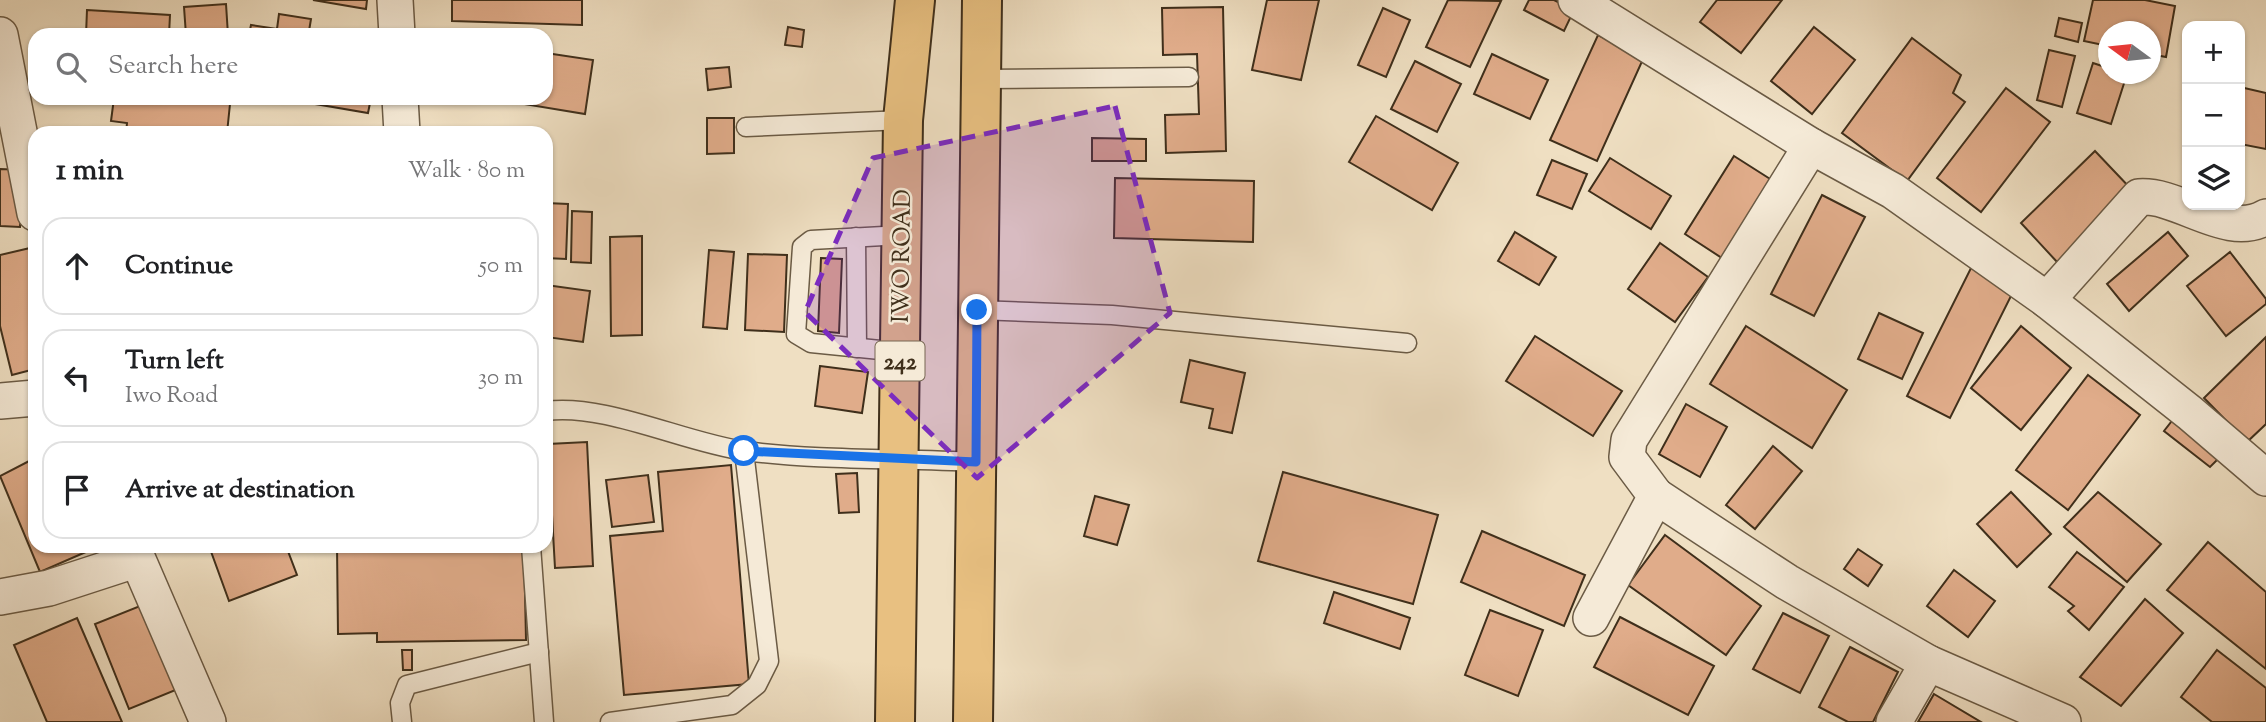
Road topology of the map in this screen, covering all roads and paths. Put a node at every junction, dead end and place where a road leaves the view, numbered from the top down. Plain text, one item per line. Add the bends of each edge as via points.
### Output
1 (395, 0) edge
2 (915, 0) edge
3 (982, 0) edge
4 (1576, 0) edge
5 (397, 28) edge
6 (0, 35) edge
7 (1189, 77) dead end
8 (980, 79) junction
9 (400, 105) edge
10 (903, 120) junction
11 (402, 126) edge
12 (746, 127) dead end
13 (1811, 146) junction
14 (28, 177) edge
15 (2266, 217) edge
16 (901, 235) junction
17 (856, 237) junction
18 (2047, 300) junction
19 (977, 310) junction
20 (1407, 343) dead end
21 (857, 348) junction
22 (900, 352) junction
23 (28, 398) edge
24 (0, 401) edge
25 (553, 410) edge
26 (744, 451) junction
27 (898, 458) junction
28 (976, 462) junction
29 (2266, 478) edge
30 (1656, 496) junction
31 (133, 553) edge
32 (532, 553) edge
33 (0, 597) edge
34 (1591, 618) dead end
35 (539, 652) junction
36 (1928, 663) junction
37 (208, 722) edge
38 (402, 722) edge
39 (544, 722) edge
40 (610, 722) edge
41 (895, 722) edge
42 (973, 722) edge
43 (1894, 722) edge
44 (2063, 722) edge

1 - 5 street
2 - 10 main road, IWO ROAD / 242
3 - 8 main road
4 - 13 street
6 - 14 street
7 - 8 lane
8 - 19 main road
9 - 11 street
10 - 12 lane
10 - 16 main road, IWO ROAD / 242
13 - 18 street via 1894,191
13 - 30 street via 1629,440 1627,457
15 - 18 street via 2230,223 2156,196 2139,197
16 - 17 lane
16 - 22 main road, IWO ROAD / 242
17 - 21 lane
17 - 21 lane via 811,240 802,247 796,334 811,343
18 - 29 street
19 - 20 lane via 1112,315
19 - 28 main road
21 - 22 lane
22 - 27 main road, IWO ROAD / 242
23 - 24 street
25 - 26 lane via 646,425
26 - 27 lane
26 - 40 lane via 768,661 757,685 732,705
27 - 28 lane
27 - 41 main road, IWO ROAD / 242
28 - 42 main road
30 - 34 street
30 - 36 street via 1787,582
31 - 33 street via 49,588
31 - 37 street
32 - 35 lane
35 - 38 lane via 407,685 400,703
35 - 39 lane
36 - 43 street
36 - 44 street

